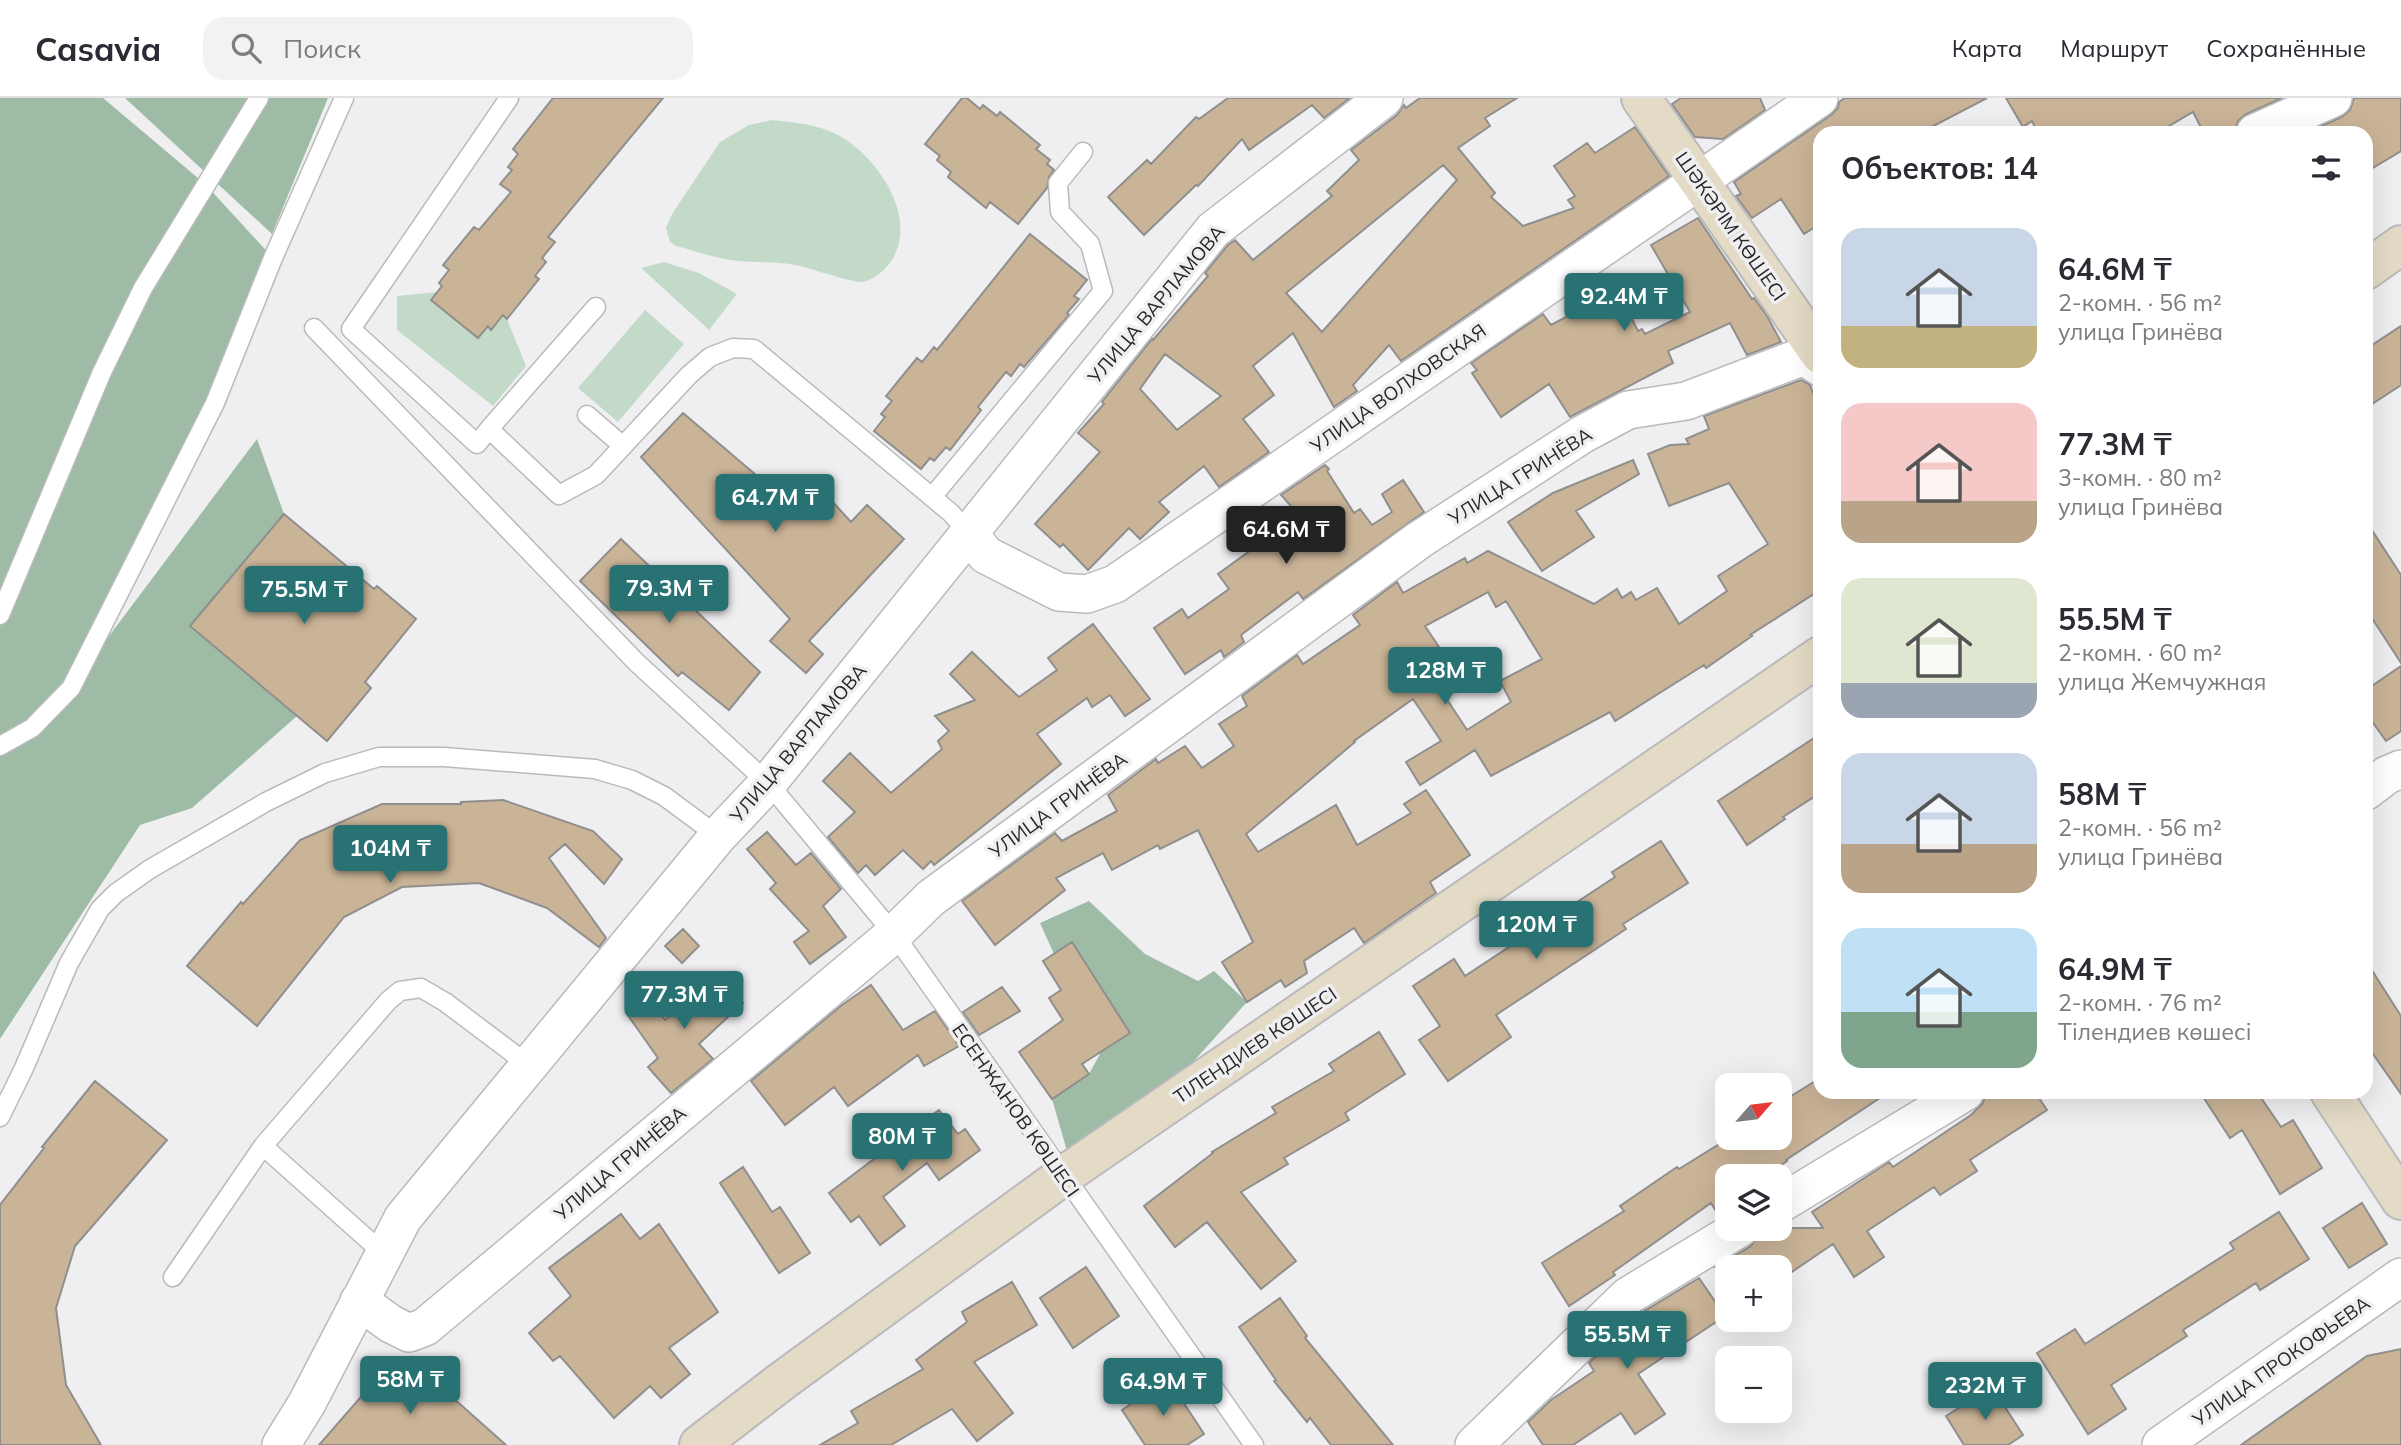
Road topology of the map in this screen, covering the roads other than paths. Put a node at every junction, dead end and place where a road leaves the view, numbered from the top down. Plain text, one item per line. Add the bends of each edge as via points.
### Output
1 (259, 98) edge
2 (344, 98) edge
3 (509, 98) edge
4 (1384, 98) edge
5 (1641, 98) edge
6 (1819, 98) edge
7 (2333, 98) edge
8 (2271, 126) edge
9 (1083, 152) dead end
10 (1699, 180) junction
11 (2401, 245) edge
12 (2373, 265) edge
13 (596, 307) dead end
14 (314, 328) dead end
15 (1813, 344) edge
16 (1813, 362) edge
17 (587, 415) dead end
18 (489, 429) junction
19 (623, 446) junction
20 (932, 497) junction
21 (969, 534) junction
22 (0, 615) edge
23 (1813, 661) edge
24 (0, 747) edge
25 (2401, 769) edge
26 (768, 783) junction
27 (2373, 787) edge
28 (718, 836) junction
29 (894, 934) junction
30 (530, 1066) junction
31 (1953, 1099) edge
32 (2335, 1099) edge
33 (0, 1117) edge
34 (263, 1146) junction
35 (1063, 1177) junction
36 (1792, 1197) edge
37 (2401, 1200) edge
38 (1719, 1241) edge
39 (384, 1254) junction
40 (173, 1277) dead end
41 (2401, 1277) edge
42 (359, 1301) junction
43 (281, 1445) edge
44 (699, 1445) edge
45 (1254, 1445) edge
46 (1474, 1445) edge
47 (2161, 1445) edge

1 - 22 lane via 143,288 102,372
2 - 24 lane via 215,403 71,688 32,728
3 - 18 lane via 351,329 477,444
4 - 21 street, УЛИЦА ВАРЛАМОВА via 1213,230
5 - 10 street, ШӘКӘРІМ КӨШЕСІ
6 - 10 street, УЛИЦА ВОЛХОВСКАЯ
7 - 8 street
9 - 20 lane via 1058,183 1060,212 1090,244 1103,291
10 - 15 street, ШӘКӘРІМ КӨШЕСІ
10 - 21 street, УЛИЦА ВОЛХОВСКАЯ via 1115,584 1087,594 1059,592 986,555
11 - 12 street
13 - 18 lane
14 - 26 lane, ЕСЕНЖАНОВ КӨШЕСІ via 637,663
16 - 29 street, УЛИЦА ГРИНЁВА via 1804,356 1686,401 1628,410 1583,434 1419,540 931,898
17 - 19 lane
18 - 19 lane via 559,495 596,475
19 - 20 lane via 710,357 733,348 754,349
20 - 21 lane
21 - 26 street, УЛИЦА ВАРЛАМОВА
23 - 35 street, ТІЛЕНДИЕВ КӨШЕСІ
25 - 27 street
26 - 28 street, УЛИЦА ВАРЛАМОВА
26 - 29 lane, ЕСЕНЖАНОВ КӨШЕСІ
28 - 30 street, УЛИЦА ВАРЛАМОВА
28 - 33 lane via 664,796 595,769 444,757 379,757 326,773 265,802 150,869 100,909 69,963
29 - 35 lane, ЕСЕНЖАНОВ КӨШЕСІ
29 - 42 street, УЛИЦА ГРИНЁВА via 425,1327 409,1333
30 - 34 lane via 421,988 400,991
30 - 39 street, УЛИЦА ВАРЛАМОВА via 403,1218
31 - 36 street
32 - 37 street
34 - 39 lane
34 - 40 lane
35 - 44 street, ТІЛЕНДИЕВ КӨШЕСІ
35 - 45 lane, ЕСЕНЖАНОВ КӨШЕСІ
38 - 46 street via 1628,1296
39 - 42 street, УЛИЦА ВАРЛАМОВА
41 - 47 street, УЛИЦА ПРОКОФЬЕВА
42 - 43 street, УЛИЦА ВАРЛАМОВА

